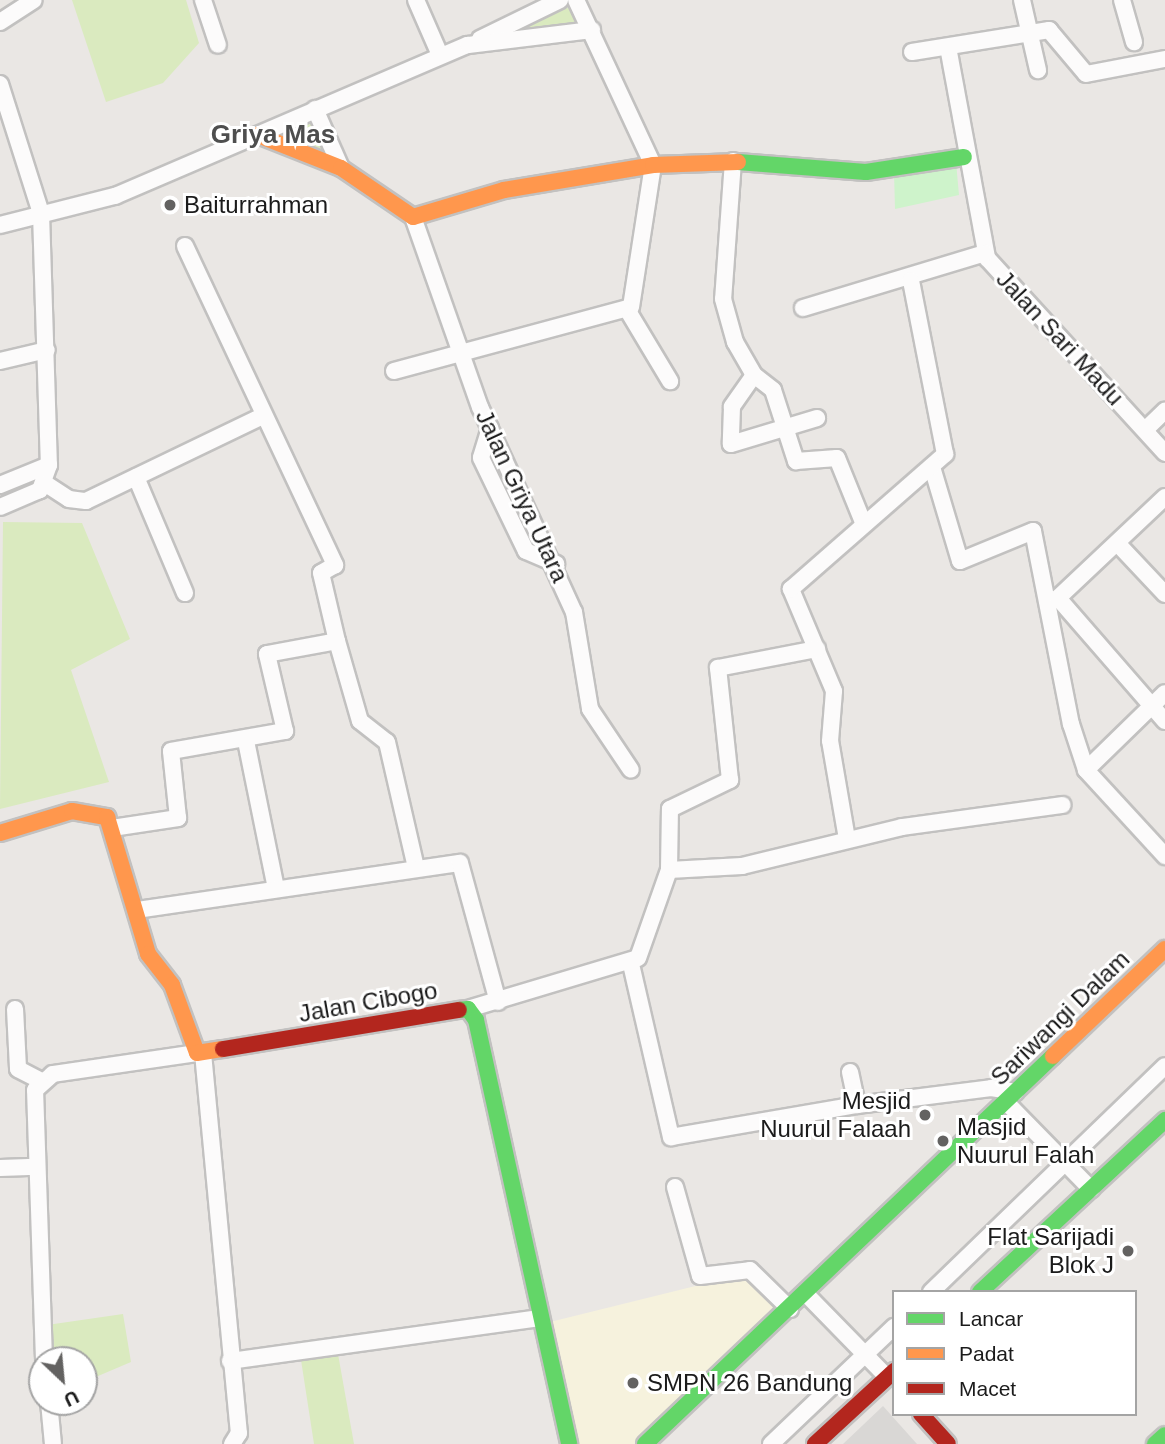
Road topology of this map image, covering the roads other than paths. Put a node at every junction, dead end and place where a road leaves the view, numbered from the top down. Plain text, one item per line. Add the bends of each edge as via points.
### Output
1 (34, 0) edge
2 (203, 0) edge
3 (416, 0) edge
4 (560, 0) edge
5 (576, 0) edge
6 (1022, 0) edge
7 (1122, 0) edge
8 (0, 22) edge
9 (592, 30) junction
10 (1030, 32) junction
11 (1134, 42) dead end
12 (218, 45) dead end
13 (468, 45) junction
14 (948, 47) junction
15 (912, 52) dead end
16 (440, 55) junction
17 (1165, 59) edge
18 (1038, 70) dead end
19 (0, 84) edge
20 (315, 109) junction
21 (258, 135) junction
22 (964, 157) junction
23 (733, 162) junction
24 (653, 165) junction
25 (341, 168) junction
26 (41, 213) junction
27 (413, 217) junction
28 (0, 225) edge
29 (185, 246) dead end
30 (985, 253) junction
31 (911, 279) junction
32 (803, 309) dead end
33 (628, 311) junction
34 (47, 350) junction
35 (461, 350) junction
36 (0, 361) edge
37 (394, 371) dead end
38 (754, 375) junction
39 (670, 381) dead end
40 (1165, 411) edge
41 (263, 416) junction
42 (817, 418) dead end
43 (786, 428) junction
44 (1145, 430) junction
45 (1165, 453) edge
46 (49, 465) junction
47 (932, 467) junction
48 (136, 477) junction
49 (46, 484) junction
50 (0, 485) edge
51 (1165, 497) edge
52 (0, 507) edge
53 (863, 522) junction
54 (1117, 542) junction
55 (185, 593) dead end
56 (1165, 594) edge
57 (337, 641) junction
58 (817, 649) junction
59 (1165, 694) edge
60 (1151, 706) junction
61 (1165, 722) edge
62 (246, 741) junction
63 (631, 770) dead end
64 (1086, 770) junction
65 (1062, 805) dead end
66 (112, 828) junction
67 (0, 833) edge
68 (847, 839) junction
69 (1165, 856) edge
70 (416, 868) junction
71 (669, 870) junction
72 (276, 889) junction
73 (137, 910) junction
74 (1165, 949) edge
75 (631, 964) junction
76 (498, 1002) junction
77 (15, 1009) dead end
78 (468, 1009) junction
79 (7, 1038) edge
80 (200, 1053) junction
81 (1165, 1066) edge
82 (850, 1072) dead end
83 (42, 1081) junction
84 (1011, 1097) junction
85 (857, 1105) junction
86 (1165, 1121) edge
87 (1065, 1162) junction
88 (36, 1167) junction
89 (0, 1168) edge
90 (675, 1187) dead end
91 (1091, 1189) junction
92 (933, 1290) edge
93 (981, 1290) edge
94 (806, 1294) junction
95 (790, 1309) junction
96 (539, 1318) junction
97 (892, 1329) edge
98 (43, 1346) edge
99 (865, 1355) junction
100 (230, 1362) junction
101 (891, 1378) edge
102 (50, 1416) edge
103 (923, 1416) edge
104 (1165, 1435) edge
105 (235, 1438) edge
106 (53, 1444) edge
107 (569, 1444) edge
108 (645, 1444) edge
109 (771, 1444) edge
110 (815, 1444) edge
111 (948, 1444) edge
112 (1155, 1444) edge

1 - 8 street
2 - 12 street
3 - 16 street
4 - 13 street
5 - 9 street
6 - 10 street
7 - 11 street
9 - 13 street
9 - 24 street
10 - 14 street
10 - 17 street via 1056,33 1086,74
10 - 18 street
13 - 16 street
14 - 15 street
14 - 22 street, Jalan Sari Madu
16 - 20 street
19 - 26 street
20 - 21 street
20 - 25 street
21 - 25 street
21 - 26 street via 115,196
22 - 23 street via 866,172
22 - 30 street, Jalan Sari Madu
23 - 24 street
23 - 38 street via 723,299
24 - 27 street via 505,190
24 - 33 street
25 - 27 street
26 - 28 street
26 - 34 street
27 - 35 street, Jalan Griya Utara
29 - 41 street
30 - 31 street
30 - 44 street, Jalan Sari Madu
31 - 32 street
31 - 47 street via 947,444
33 - 35 street
33 - 39 street
34 - 36 street
34 - 46 street
35 - 37 street
35 - 63 street, Jalan Griya Utara via 490,428 556,564 573,612 590,709
38 - 43 street via 773,390
38 - 43 street via 732,407 731,444
40 - 44 street
41 - 48 street
41 - 57 street via 335,565 321,573
42 - 43 street
43 - 53 street via 799,464 837,458
44 - 45 street, Jalan Sari Madu
46 - 49 street
46 - 50 street
47 - 53 street
47 - 64 street via 960,561 1033,531 1071,724
48 - 49 street via 86,501 69,499
48 - 55 street
49 - 52 street
51 - 54 street
53 - 58 street via 793,583 793,598
54 - 56 street
54 - 60 street via 1058,598
57 - 62 street via 267,654 285,731
57 - 70 street via 360,720 387,742
58 - 68 street via 834,691 830,741
58 - 71 street via 718,668 730,780 670,809
59 - 60 street
60 - 61 street
60 - 64 street
62 - 66 street via 171,751 167,758 178,818
62 - 72 street
64 - 69 street
65 - 68 street
66 - 67 street via 102,813 72,811
66 - 73 street
68 - 71 street via 741,866
70 - 72 street
70 - 76 street via 463,866
71 - 75 street via 647,940
72 - 73 street
73 - 80 street via 148,954 172,985
74 - 84 street, Sariwangi Dalam
75 - 76 street
75 - 85 street via 671,1137
76 - 78 street
77 - 79 street
78 - 80 street, Jalan Cibogo
78 - 96 street, Jalan Cibogo via 476,1020
79 - 83 street via 18,1069
80 - 83 street via 52,1074
80 - 100 street
81 - 87 street
82 - 85 street
83 - 88 street via 33,1104
84 - 85 street via 991,1088
84 - 87 street
84 - 94 street, Sariwangi Dalam
86 - 91 street
87 - 91 street
87 - 92 street
88 - 89 street
88 - 98 street
90 - 95 street via 700,1276 750,1270
91 - 93 street
94 - 95 street, Sariwangi Dalam
94 - 99 street
95 - 108 street, Sariwangi Dalam
96 - 100 street
96 - 107 street, Jalan Cibogo
97 - 99 street
99 - 101 street
99 - 109 street
100 - 105 street
101 - 110 street
102 - 106 street
103 - 111 street
104 - 112 street

